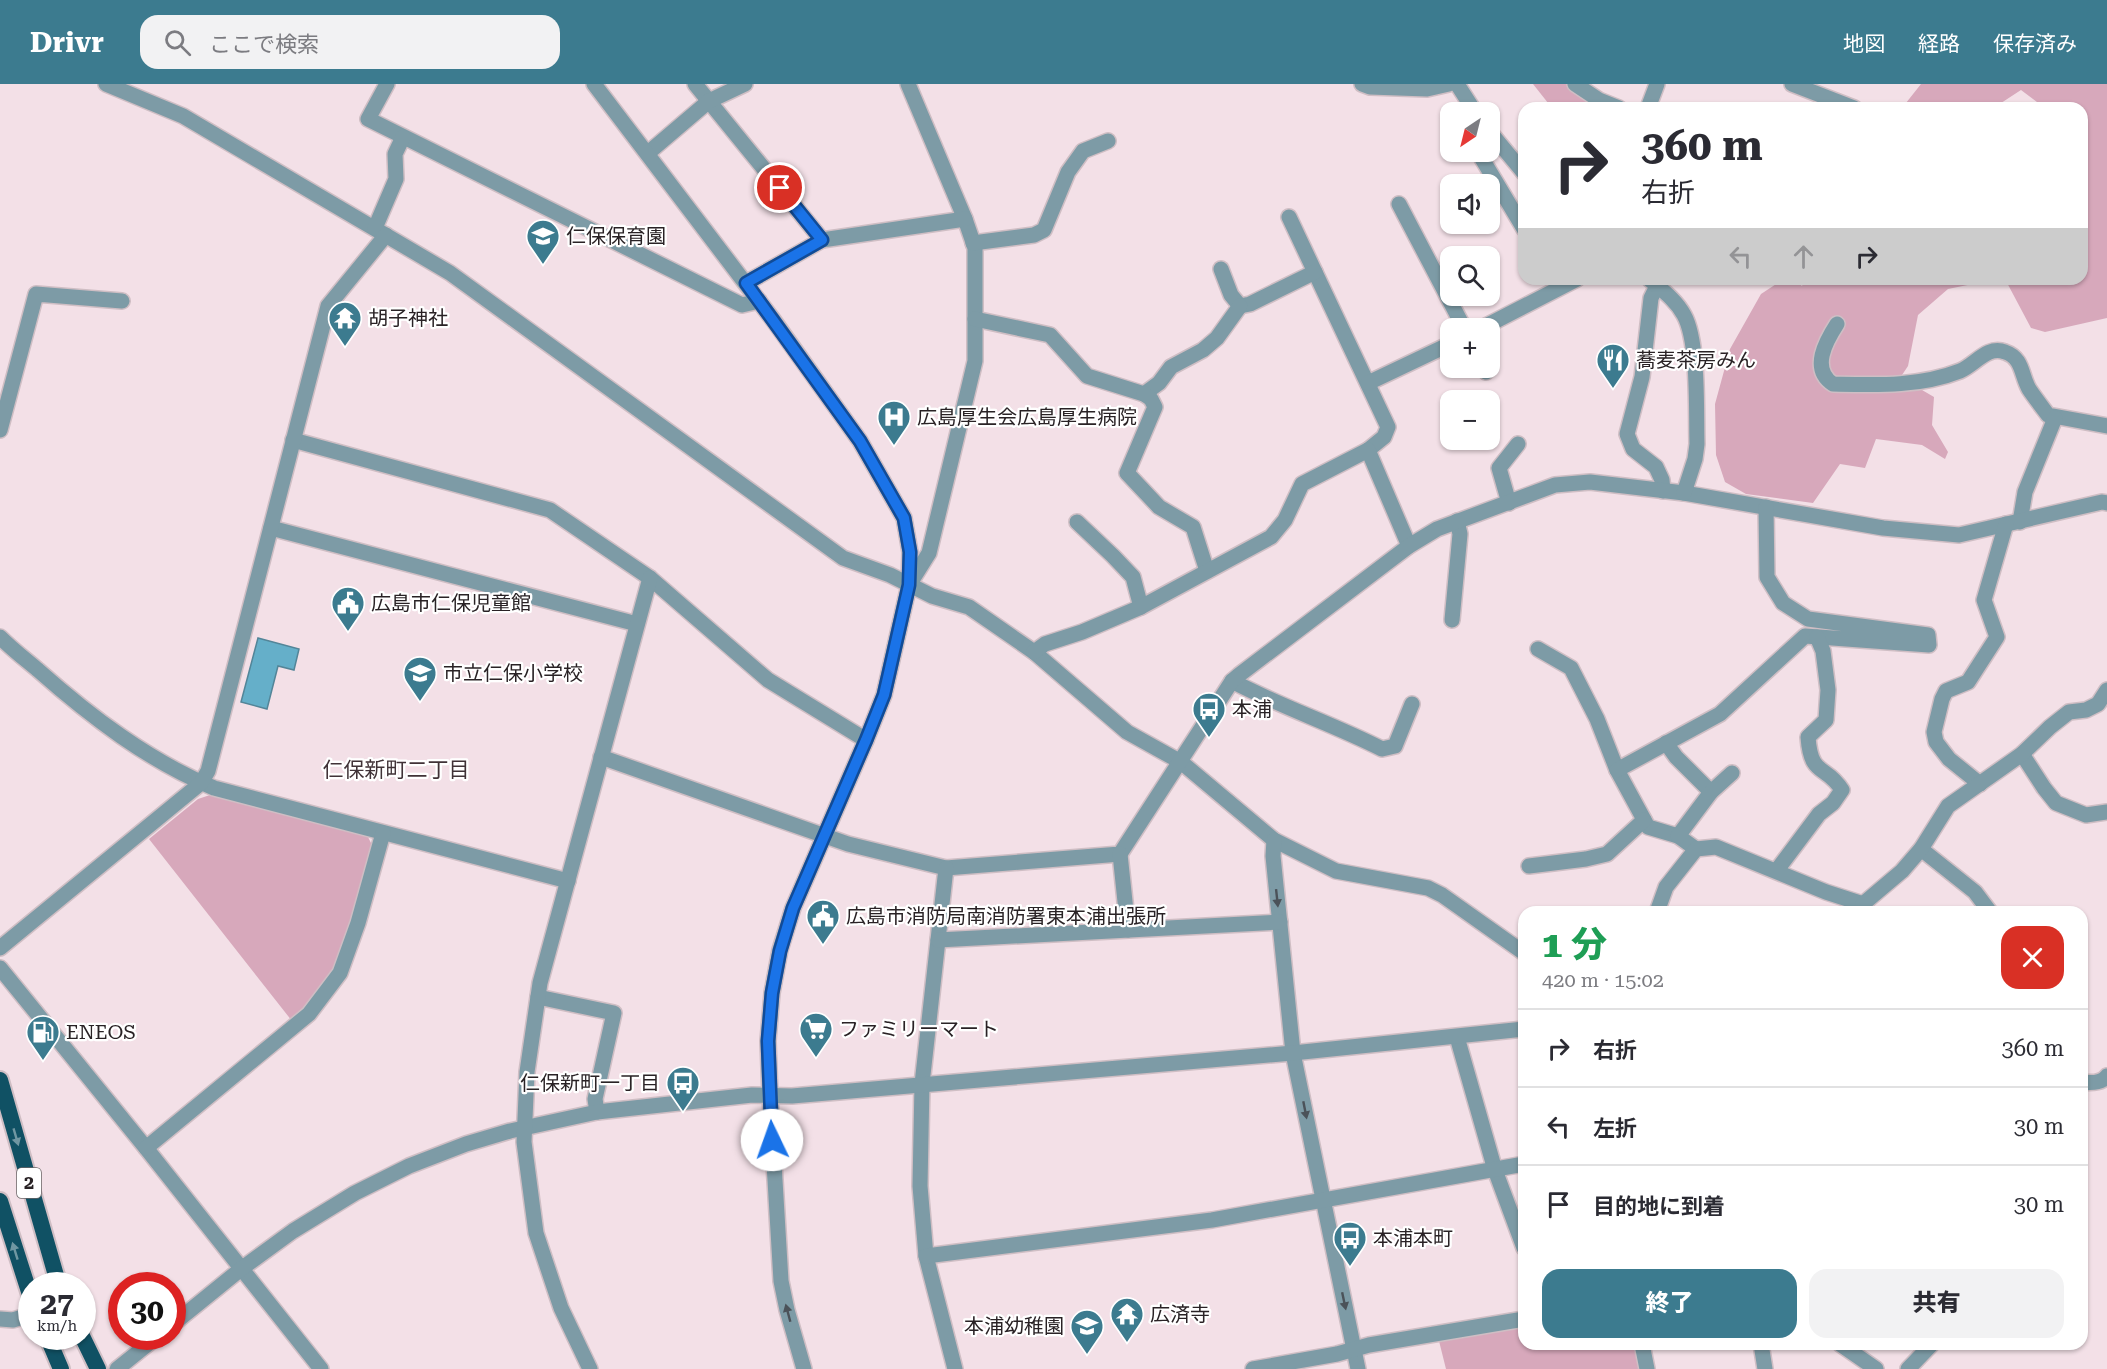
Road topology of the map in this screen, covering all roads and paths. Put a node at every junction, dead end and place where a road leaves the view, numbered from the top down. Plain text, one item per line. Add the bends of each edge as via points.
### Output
1 (106, 84) edge
2 (387, 84) edge
3 (594, 84) edge
4 (695, 84) edge
5 (745, 84) edge
6 (908, 84) edge
7 (1362, 84) edge
8 (1449, 84) edge
9 (1457, 84) edge
10 (1575, 84) edge
11 (1658, 84) edge
12 (1792, 84) edge
13 (709, 101) junction
14 (1469, 102) edge
15 (1604, 102) edge
16 (1650, 102) edge
17 (1838, 102) edge
18 (403, 137) junction
19 (1108, 141) dead end
20 (1500, 144) edge
21 (648, 153) junction
22 (1484, 162) edge
23 (1518, 166) edge
24 (1399, 204) dead end
25 (1288, 217) dead end
26 (965, 219) junction
27 (1518, 219) edge
28 (380, 232) junction
29 (822, 240) junction
30 (973, 243) junction
31 (1221, 269) dead end
32 (1315, 272) junction
33 (746, 283) junction
34 (1552, 285) edge
35 (1653, 285) edge
36 (1656, 285) edge
37 (759, 301) junction
38 (122, 302) dead end
39 (1240, 306) junction
40 (1459, 318) edge
41 (1498, 318) edge
42 (975, 319) junction
43 (1837, 324) dead end
44 (1440, 349) edge
45 (1368, 383) junction
46 (1144, 394) junction
47 (2055, 418) junction
48 (2107, 426) edge
49 (0, 430) edge
50 (293, 440) junction
51 (1518, 444) dead end
52 (1368, 450) junction
53 (1663, 491) junction
54 (1684, 493) junction
55 (1509, 503) junction
56 (2107, 503) edge
57 (1766, 507) junction
58 (1457, 521) junction
59 (1077, 522) dead end
60 (2013, 523) junction
61 (270, 528) junction
62 (1408, 546) junction
63 (1207, 571) junction
64 (650, 578) junction
65 (909, 585) junction
66 (1141, 607) junction
67 (1452, 620) dead end
68 (637, 624) junction
69 (0, 637) edge
70 (1817, 637) junction
71 (1538, 649) dead end
72 (1034, 652) junction
73 (1232, 681) junction
74 (2107, 690) edge
75 (1412, 704) dead end
76 (866, 740) junction
77 (1666, 743) junction
78 (2022, 754) junction
79 (601, 757) junction
80 (1181, 762) junction
81 (1617, 770) junction
82 (1732, 772) dead end
83 (201, 783) junction
84 (1980, 784) junction
85 (1711, 792) junction
86 (2107, 812) edge
87 (1644, 820) junction
88 (383, 833) junction
89 (824, 835) junction
90 (1678, 836) junction
91 (1274, 840) junction
92 (1696, 849) junction
93 (1921, 849) junction
94 (1120, 854) junction
95 (1529, 866) dead end
96 (946, 868) junction
97 (1777, 870) junction
98 (568, 881) junction
99 (1659, 906) edge
100 (1858, 906) edge
101 (1864, 906) edge
102 (1986, 906) edge
103 (1280, 922) junction
104 (1128, 930) junction
105 (938, 940) junction
106 (0, 948) edge
107 (1518, 949) edge
108 (0, 968) edge
109 (538, 997) junction
110 (1518, 1030) edge
111 (1457, 1037) junction
112 (1293, 1053) junction
113 (2107, 1076) edge
114 (0, 1080) edge
115 (2088, 1083) edge
116 (922, 1084) junction
117 (770, 1096) junction
118 (597, 1112) junction
119 (525, 1128) junction
120 (146, 1148) junction
121 (1518, 1165) edge
122 (1495, 1170) junction
123 (1323, 1200) junction
124 (0, 1201) edge
125 (1518, 1232) edge
126 (926, 1256) junction
127 (241, 1269) junction
128 (23, 1272) edge
129 (55, 1272) edge
130 (186, 1313) edge
131 (0, 1318) edge
132 (18, 1318) edge
133 (1518, 1320) edge
134 (1353, 1349) junction
135 (53, 1350) edge
136 (89, 1350) edge
137 (141, 1350) edge
138 (1643, 1350) edge
139 (1762, 1350) edge
140 (1849, 1350) edge
141 (1926, 1350) edge
142 (60, 1369) edge
143 (98, 1369) edge
144 (117, 1369) edge
145 (321, 1369) edge
146 (590, 1369) edge
147 (804, 1369) edge
148 (955, 1369) edge
149 (1253, 1369) edge
150 (1358, 1369) edge
151 (1647, 1369) edge
152 (1765, 1369) edge
153 (1876, 1369) edge
154 (1908, 1369) edge

1 - 28 street via 183,116
2 - 18 street via 368,120
3 - 21 street
4 - 13 street
5 - 13 street
6 - 26 street
7 - 8 street via 1427,89
9 - 14 street
10 - 15 street
11 - 16 street
12 - 17 street
13 - 21 street
13 - 29 street
18 - 28 street via 395,154 396,179
18 - 37 street via 742,305
19 - 30 street via 1083,151 1068,172 1044,230 1034,235
20 - 23 street
21 - 33 street
22 - 27 street
24 - 40 street
25 - 32 street
26 - 29 street
26 - 30 street
28 - 50 street via 328,306
28 - 65 street via 450,273 843,558
29 - 33 street
30 - 42 street
31 - 39 street
32 - 39 street
32 - 45 street
33 - 37 street
34 - 41 street
35 - 53 street via 1642,377 1627,434 1633,449 1656,468
36 - 54 street via 1677,304 1692,338 1697,444
37 - 65 street via 860,441 904,518 910,552
38 - 49 street via 36,294
39 - 46 street via 1217,338 1171,367
42 - 46 street via 1050,335 1087,376
42 - 65 street via 975,361 929,553
43 - 47 street via 1821,356 1826,380 1833,384 1880,386 1922,382 1962,370 1984,355 2005,352 2020,363 2028,387 2048,415
44 - 45 street
45 - 52 street via 1388,427 1384,437
46 - 63 street via 1155,407 1127,473 1159,507 1193,527
47 - 48 street
47 - 60 street
50 - 61 street
50 - 64 street via 550,510
51 - 55 street via 1499,468
52 - 62 street
52 - 63 street via 1302,484 1285,520 1271,537
53 - 54 street
53 - 55 street via 1590,482 1555,485
54 - 57 street
55 - 58 street
56 - 60 street
57 - 60 street via 1883,528 1959,535
57 - 70 street via 1767,577 1783,603 1808,619 1928,634 1929,645
58 - 62 street
58 - 67 street via 1460,534
59 - 66 street via 1133,577
60 - 84 street via 1984,600 1997,637 1968,682 1946,691 1934,732 1948,759
61 - 68 street
61 - 83 street via 208,771
62 - 73 street
63 - 66 street
64 - 68 street
64 - 76 street via 768,680
65 - 72 street via 969,607
65 - 76 street via 884,695
66 - 72 street via 1045,644
68 - 79 street
69 - 83 street via 68,696 136,747
70 - 77 street via 1805,636 1720,714
70 - 97 street via 1823,651 1828,690 1826,720 1808,737 1809,756 1842,790
71 - 81 street via 1570,668 1597,719
72 - 80 street via 1127,732
73 - 75 street via 1382,749 1395,746
73 - 80 street
74 - 78 street via 2098,704 2069,712
76 - 89 street
77 - 81 street
77 - 85 street
78 - 84 street
78 - 86 street via 2056,803 2086,815
79 - 89 street
79 - 98 street
80 - 91 street
80 - 94 street
81 - 87 street
82 - 85 street
83 - 88 street
83 - 106 street
84 - 93 street via 1948,806
85 - 90 street
87 - 90 street via 1648,827
87 - 95 street via 1607,854
88 - 98 street
88 - 120 street via 340,973 309,1014
89 - 96 street
89 - 117 street via 793,908 780,951 768,1041
90 - 92 street
91 -> 103 street
91 - 107 street via 1336,871 1428,888
92 - 97 street via 1716,847
92 - 99 street via 1666,888
93 - 101 street
93 - 102 street via 1975,892
94 - 96 street
94 - 104 street
96 - 105 street
97 - 100 street
98 - 109 street
103 - 104 street
103 - 112 street
104 - 105 street
105 - 116 street
108 - 120 street
109 - 118 street via 614,1012 595,1099
109 - 119 street via 527,1071
110 - 111 street
111 - 112 street
111 - 122 street
112 - 116 street
112 -> 123 street
113 - 115 street
114 -> 129 highway, 2
116 - 117 street
116 - 126 street via 920,1186
117 - 118 street
147 -> 117 street via 781,1281
118 - 119 street
119 - 127 street via 466,1144 355,1193 292,1231
119 - 146 street via 536,1233 561,1308
120 - 127 street
121 - 122 street
122 - 123 street
122 - 125 street
123 - 126 street via 1212,1220
123 -> 134 street
128 -> 124 highway, 2
126 - 148 street
127 - 130 street
127 - 145 street
131 - 132 street
133 - 134 street
134 - 149 street
134 - 150 street
135 - 142 highway
136 - 143 highway
137 - 144 street
138 - 151 street
139 - 152 street
140 - 153 street
141 - 154 street

